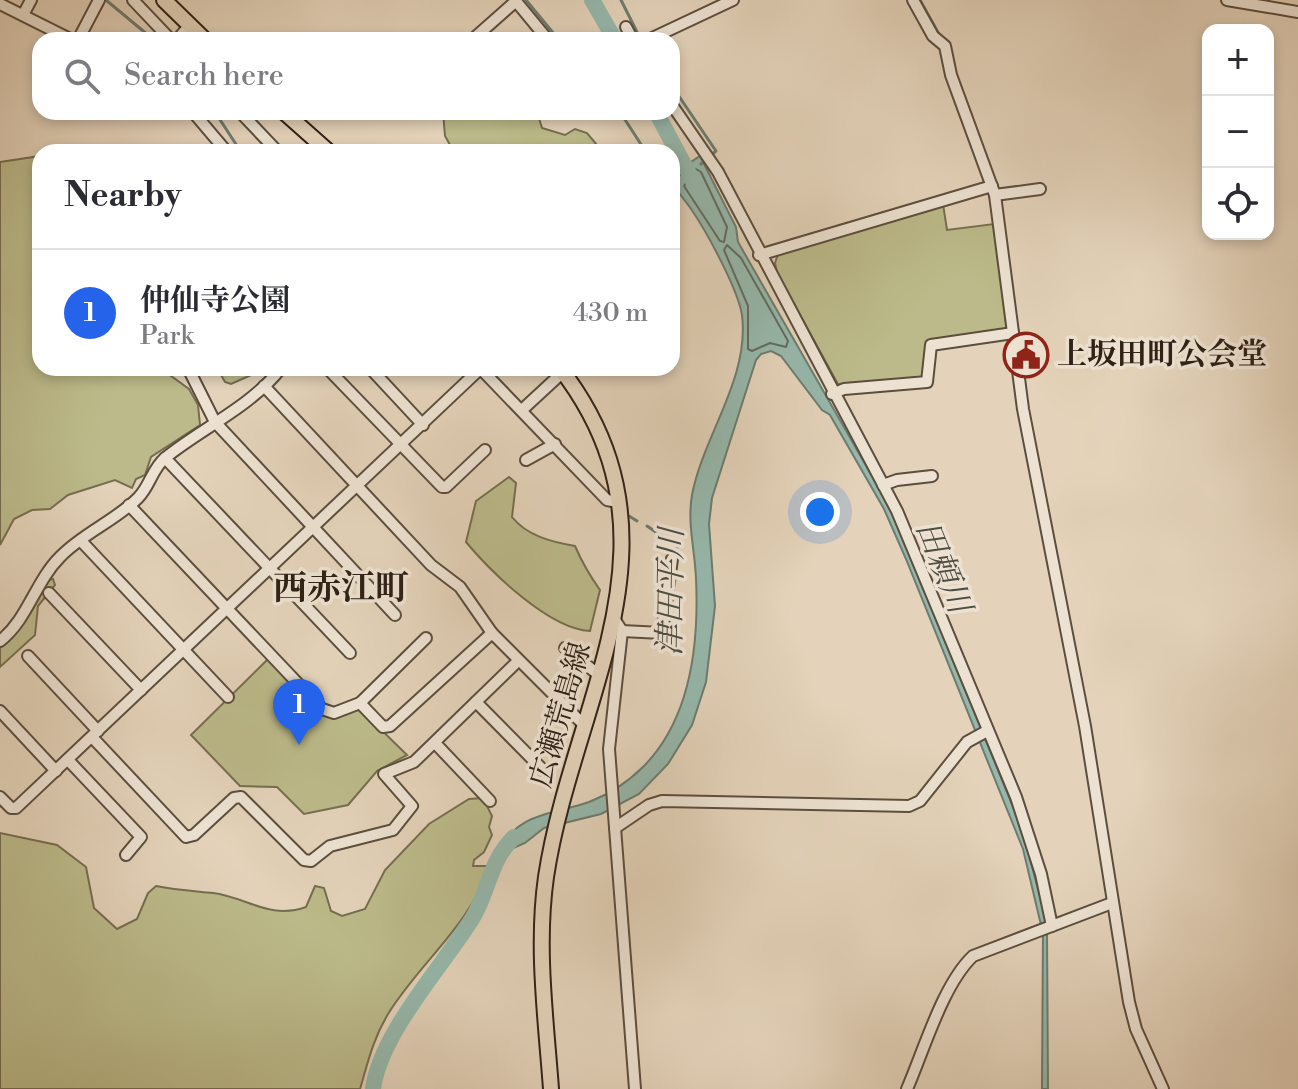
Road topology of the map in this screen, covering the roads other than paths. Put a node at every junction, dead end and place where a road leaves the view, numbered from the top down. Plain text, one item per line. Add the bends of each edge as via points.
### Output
1 (31, 0) edge
2 (99, 0) edge
3 (133, 0) edge
4 (164, 0) edge
5 (733, 0) edge
6 (913, 0) edge
7 (1227, 0) edge
8 (516, 1) edge
9 (0, 4) edge
10 (1298, 12) edge
11 (23, 15) junction
12 (189, 26) junction
13 (626, 27) dead end
14 (58, 32) edge
15 (80, 32) edge
16 (166, 32) edge
17 (183, 32) edge
18 (196, 32) edge
19 (481, 32) edge
20 (541, 32) edge
21 (629, 32) edge
22 (665, 32) edge
23 (680, 117) edge
24 (200, 120) edge
25 (248, 120) edge
26 (293, 120) edge
27 (220, 144) edge
28 (270, 144) edge
29 (320, 144) edge
30 (1040, 189) dead end
31 (994, 190) junction
32 (759, 255) junction
33 (1013, 333) junction
34 (192, 376) edge
35 (273, 376) edge
36 (335, 376) edge
37 (377, 376) edge
38 (473, 376) edge
39 (489, 376) edge
40 (555, 376) edge
41 (564, 376) edge
42 (264, 386) junction
43 (832, 394) junction
44 (523, 409) junction
45 (215, 422) junction
46 (423, 425) junction
47 (555, 444) junction
48 (402, 446) junction
49 (485, 450) dead end
50 (165, 458) junction
51 (526, 460) dead end
52 (932, 476) dead end
53 (883, 485) junction
54 (359, 487) junction
55 (618, 502) junction
56 (129, 505) junction
57 (314, 528) junction
58 (83, 543) dead end
59 (672, 559) dead end
60 (270, 569) junction
61 (49, 593) dead end
62 (228, 610) junction
63 (395, 615) dead end
64 (618, 625) junction
65 (492, 633) junction
66 (426, 638) dead end
67 (0, 641) edge
68 (565, 648) dead end
69 (185, 650) junction
70 (350, 653) dead end
71 (28, 656) dead end
72 (518, 661) junction
73 (599, 675) junction
74 (141, 690) junction
75 (228, 697) dead end
76 (476, 702) junction
77 (360, 703) junction
78 (0, 711) edge
79 (585, 726) junction
80 (982, 733) junction
81 (95, 734) junction
82 (435, 743) junction
83 (68, 760) junction
84 (56, 771) junction
85 (548, 775) dead end
86 (0, 797) edge
87 (490, 801) dead end
88 (615, 828) junction
89 (126, 855) dead end
90 (1112, 903) junction
91 (1050, 926) junction
92 (551, 1089) edge
93 (635, 1089) edge
94 (907, 1089) edge
95 (1163, 1089) edge

1 - 11 street
2 - 15 street
3 - 16 street
4 - 12 main road
5 - 22 street
6 - 31 street via 933,36 945,46
7 - 10 street
8 - 19 street
8 - 20 street
9 - 11 street
11 - 14 street
12 - 17 street
12 - 18 main road
13 - 21 street
23 - 32 street via 718,172
24 - 27 street
25 - 28 street
26 - 29 main road
30 - 31 street
31 - 32 street
31 - 33 street
32 - 43 street
33 - 43 street via 931,345 927,382
33 - 90 street
34 - 45 street
35 - 42 street
36 - 48 street
37 - 46 street
38 - 46 street
39 - 44 street
40 - 44 street
41 - 55 main road, 広瀬荒島線 via 599,437
42 - 45 street
42 - 54 street
43 - 53 street
44 - 47 street
45 - 50 street
45 - 57 street
46 - 48 street
47 - 51 street
47 - 55 street via 607,500
48 - 49 street via 446,487
48 - 54 street
50 - 56 street
50 - 60 street
52 - 53 street
53 - 80 street via 937,604
54 - 57 street
54 - 65 street via 431,565 460,587
55 - 64 main road, 広瀬荒島線 via 623,566
56 - 62 street
56 - 67 street via 60,557 18,625
57 - 60 street
57 - 63 street
58 - 69 street
59 - 64 street via 662,633
60 - 62 street
60 - 70 street
61 - 74 street
62 - 69 street
62 - 77 street via 322,709 334,713
64 - 73 main road, 広瀬荒島線
64 - 88 street via 609,741
65 - 72 street
65 - 77 street via 390,726 383,727
66 - 77 street
68 - 73 street
69 - 74 street
69 - 75 street
71 - 81 street
72 - 76 street
72 - 79 street
73 - 79 main road, 広瀬荒島線
74 - 81 street
76 - 82 street
76 - 85 street
78 - 84 street
79 - 92 main road, 広瀬荒島線 via 555,834 542,926
80 - 88 street via 920,801 909,806 662,801
80 - 91 street via 1030,839
81 - 82 street via 186,837 241,797 309,862 330,846 395,828 412,806 384,774 414,762
81 - 83 street
82 - 87 street
83 - 84 street
83 - 89 street via 141,837
84 - 86 street via 15,808
88 - 93 street
90 - 91 street
90 - 95 street via 1134,1024
91 - 94 street via 981,952 961,968

